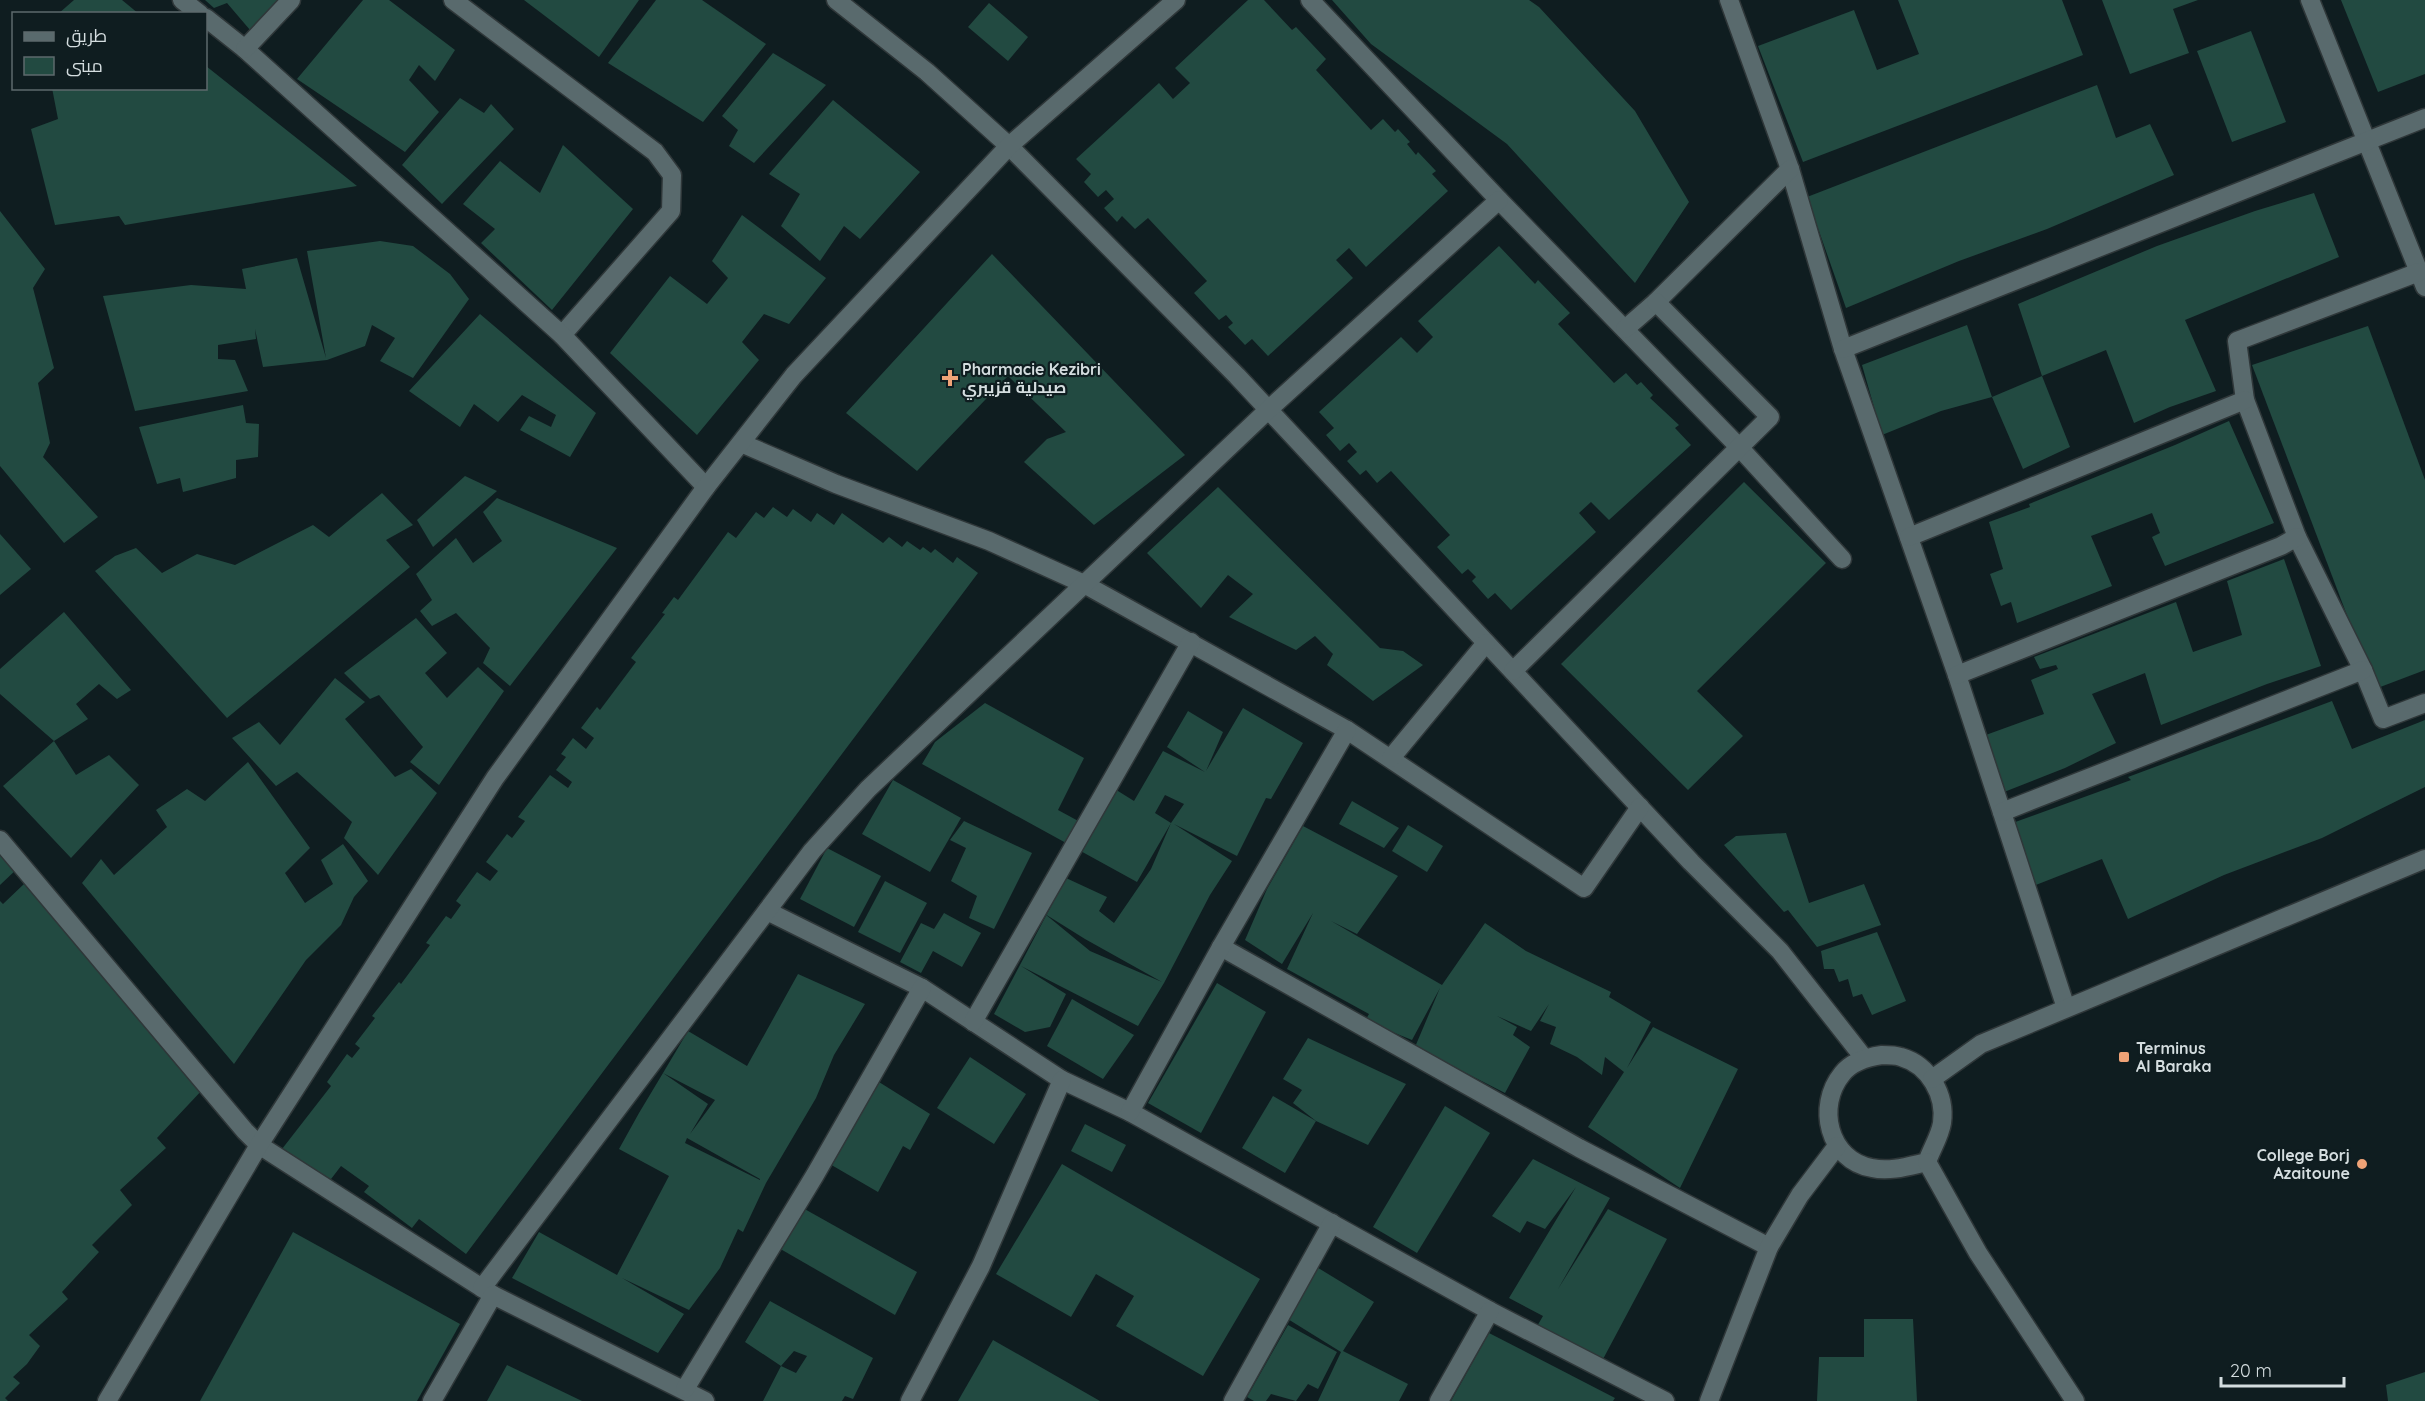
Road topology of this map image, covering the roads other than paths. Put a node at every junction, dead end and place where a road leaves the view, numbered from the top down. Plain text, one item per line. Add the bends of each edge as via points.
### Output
1 (183, 0) edge
2 (291, 0) edge
3 (453, 0) edge
4 (836, 0) edge
5 (1176, 0) edge
6 (1310, 0) edge
7 (1729, 0) edge
8 (2310, 0) edge
9 (198, 12) edge
10 (207, 19) edge
11 (245, 49) junction
12 (2425, 118) edge
13 (2368, 141) junction
14 (1009, 146) junction
15 (1790, 169) junction
16 (1499, 200) junction
17 (2422, 280) edge
18 (1656, 302) junction
19 (1625, 329) junction
20 (562, 334) junction
21 (1843, 349) junction
22 (2245, 400) junction
23 (1268, 410) junction
24 (741, 443) junction
25 (1739, 447) junction
26 (706, 487) junction
27 (1909, 537) junction
28 (2297, 537) junction
29 (1842, 559) dead end
30 (1084, 584) junction
31 (1191, 642) junction
32 (1486, 643) junction
33 (2363, 670) junction
34 (1513, 671) junction
35 (1957, 675) junction
36 (2425, 702) edge
37 (1347, 730) junction
38 (1391, 758) junction
39 (1640, 807) junction
40 (2002, 812) junction
41 (0, 840) edge
42 (2425, 859) edge
43 (767, 911) junction
44 (1221, 947) junction
45 (922, 988) junction
46 (2066, 1008) junction
47 (973, 1022) junction
48 (1864, 1058) junction
49 (1932, 1079) junction
50 (1062, 1080) junction
51 (1130, 1112) junction
52 (259, 1145) junction
53 (1837, 1146) junction
54 (1927, 1162) junction
55 (1332, 1223) junction
56 (1769, 1247) junction
57 (487, 1292) junction
58 (1490, 1311) junction
59 (685, 1389) junction
60 (108, 1401) edge
61 (432, 1401) edge
62 (705, 1401) edge
63 (910, 1401) edge
64 (1233, 1401) edge
65 (1439, 1401) edge
66 (1665, 1401) edge
67 (1709, 1401) edge
68 (2075, 1401) edge

1 - 9 street
2 - 11 street
3 - 20 street via 655,152 672,175 671,211
4 - 14 street via 927,72
5 - 14 street
6 - 16 street
7 - 15 street
8 - 13 street
10 - 11 street
11 - 20 street
12 - 13 street
13 - 17 street
13 - 21 street
14 - 23 street
14 - 24 street via 794,375
15 - 18 street
15 - 21 street
16 - 19 street
16 - 23 street
17 - 22 street via 2238,341
18 - 19 street
18 - 25 street via 1770,417
19 - 25 street
20 - 26 street
21 - 27 street
22 - 27 street
22 - 28 street
23 - 30 street
23 - 32 street
24 - 26 street
24 - 30 street via 836,484 989,541
25 - 29 street
25 - 34 street
26 - 52 street via 495,778
27 - 35 street
28 - 33 street
28 - 35 street
30 - 31 street
30 - 43 street via 868,789
31 - 37 street
31 - 47 street
32 - 34 street
32 - 38 street
33 - 36 street via 2383,719
33 - 40 street
34 - 39 street
35 - 40 street
37 - 38 street
37 - 44 street
38 - 39 street via 1584,888
39 - 48 street via 1780,951
40 - 46 street
41 - 52 street
42 - 46 street
43 - 45 street
43 - 57 street
44 - 51 street
44 - 56 street via 1580,1148
45 - 47 street
45 - 59 street
46 - 49 street via 1981,1044
47 - 50 street
48 - 49 street via 1901,1057 1918,1065
48 - 53 street via 1843,1072 1830,1094 1827,1120
49 - 54 street via 1942,1100 1942,1124
50 - 51 street
50 - 63 street via 981,1266
51 - 55 street
52 - 57 street
52 - 60 street
53 - 54 street via 1851,1160 1871,1168 1894,1169
53 - 56 street via 1800,1195
54 - 68 street via 1978,1253
55 - 58 street
55 - 64 street
56 - 67 street
57 - 59 street
57 - 61 street
58 - 65 street
58 - 66 street
59 - 62 street

